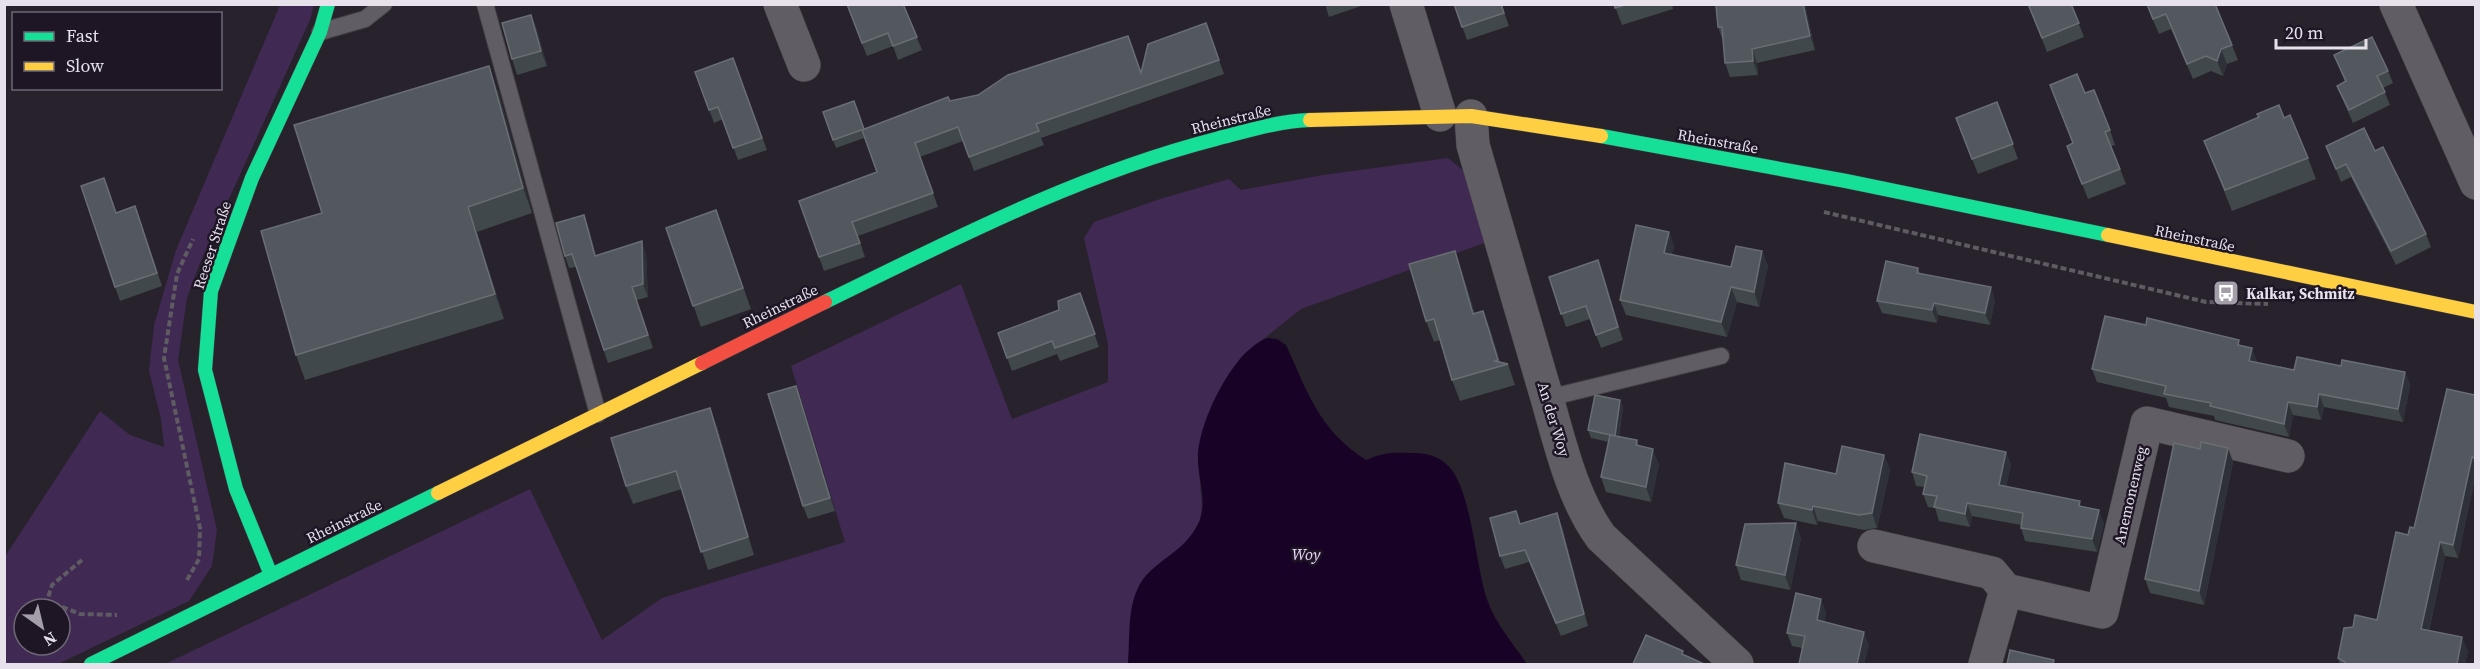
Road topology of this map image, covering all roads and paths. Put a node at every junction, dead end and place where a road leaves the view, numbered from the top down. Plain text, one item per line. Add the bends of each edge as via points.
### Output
1 (328, 4) edge
2 (384, 4) edge
3 (484, 4) edge
4 (780, 4) edge
5 (1406, 4) edge
6 (2396, 4) edge
7 (320, 32) junction
8 (804, 65) dead end
9 (1456, 115) junction
10 (2475, 183) edge
11 (1821, 211) dead end
12 (2276, 304) dead end
13 (2475, 312) edge
14 (1721, 356) dead end
15 (1548, 398) junction
16 (598, 414) junction
17 (2288, 456) dead end
18 (1874, 546) dead end
19 (82, 560) dead end
20 (271, 575) junction
21 (2006, 590) junction
22 (123, 614) dead end
23 (92, 664) edge
24 (1737, 664) edge
25 (1985, 664) edge

1 - 7 main road, Reeser Straße
2 - 7 lane via 365,19
3 - 16 lane
4 - 8 street
5 - 9 street, An der Woy
6 - 10 street
7 - 20 main road, Reeser Straße via 252,178 210,302 205,370 236,489
9 - 13 main road, Rheinstraße via 1554,127 1846,181
9 - 15 street, An der Woy via 1473,145
9 - 16 main road, Rheinstraße via 1287,121 1182,148 1110,172 964,234
11 - 12 path via 2206,302
14 - 15 lane
15 - 24 street, An der Woy via 1580,501 1601,537
16 - 20 main road, Rheinstraße
17 - 21 street, Anemonenweg via 2147,423 2102,612
18 - 21 street, Anemonenweg via 1992,573
19 - 22 path via 52,585 47,601 80,614
20 - 23 main road, Rheinstraße
21 - 25 street

